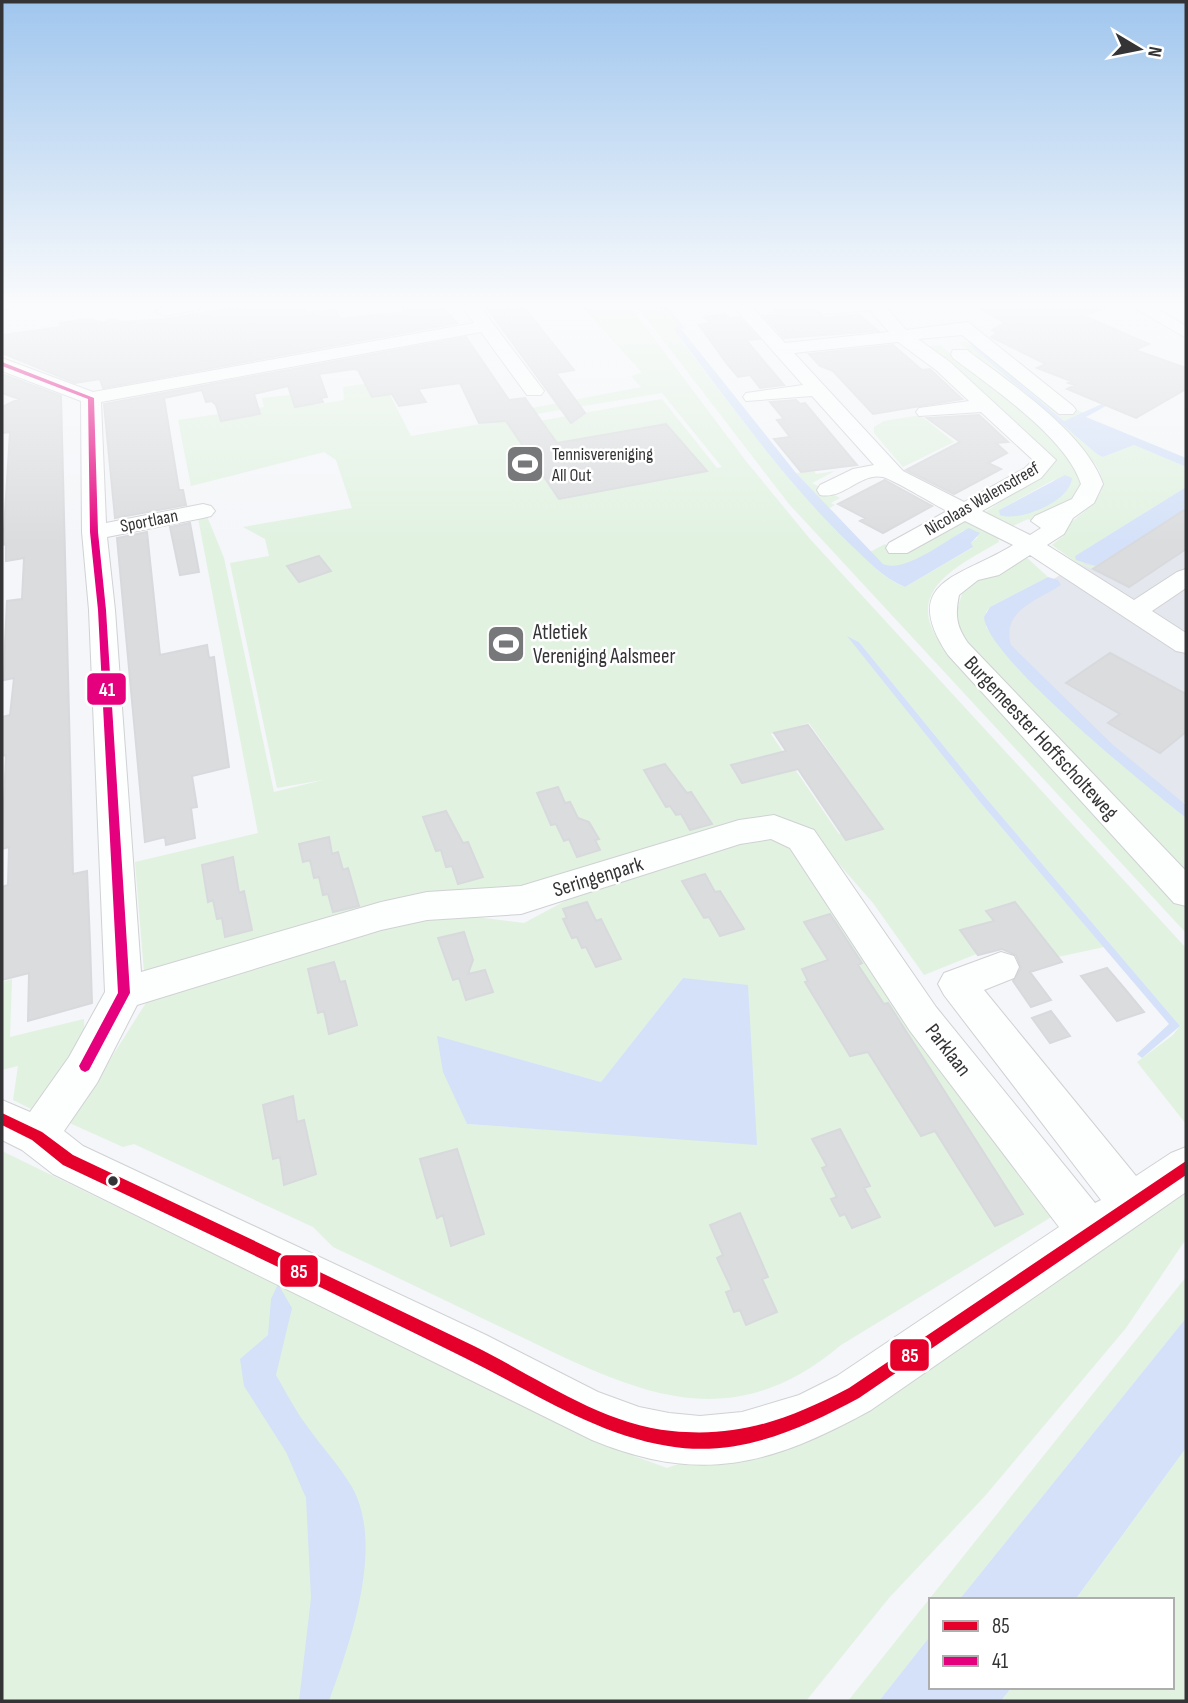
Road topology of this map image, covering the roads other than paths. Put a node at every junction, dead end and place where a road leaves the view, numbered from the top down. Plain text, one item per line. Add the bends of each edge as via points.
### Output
1 (56, 384) edge
2 (165, 384) edge
3 (529, 384) edge
4 (810, 384) edge
5 (963, 384) edge
6 (996, 384) edge
7 (1029, 384) edge
8 (815, 390) junction
9 (534, 391) dead end
10 (753, 397) dead end
11 (91, 398) junction
12 (985, 405) junction
13 (1066, 410) dead end
14 (926, 412) dead end
15 (888, 470) junction
16 (828, 490) dead end
17 (963, 510) junction
18 (203, 511) dead end
19 (94, 532) junction
20 (1023, 541) junction
21 (898, 548) dead end
22 (1186, 577) edge
23 (1133, 612) junction
24 (1186, 645) edge
25 (816, 859) joint
26 (1186, 892) edge
27 (1001, 967) dead end
28 (124, 993) junction
29 (19, 1128) edge
30 (1186, 1167) edge
31 (1131, 1204) junction
32 (1091, 1233) junction

1 - 11 street
2 - 11 street
3 - 9 street
4 - 8 street
5 - 12 street, Nicolaas Walensdreef
6 - 20 street, Burgemeester Hoffscholteweg via 1082,458 1093,483 1089,496 1063,515 1056,529
7 - 13 street
8 - 10 street
8 - 15 street
11 - 19 street, Sportlaan
12 - 14 street
12 - 17 street, Nicolaas Walensdreef via 1045,463
15 - 16 street via 860,474
15 - 17 street
17 - 20 street
17 - 21 street, Nicolaas Walensdreef
18 - 19 street, Sportlaan
19 - 28 street, Sportlaan via 103,610
20 - 23 street
20 - 26 street, Burgemeester Hoffscholteweg via 990,570 969,575 952,586 943,603 945,630
22 - 23 street
23 - 24 street
25 - 28 street, Seringenpark via 802,839 789,831 754,829 521,900 427,906 381,916
25 - 32 street, Parklaan via 923,1019
27 - 31 street via 957,984
28 - 29 street via 83,1070
29 - 32 street via 68,1160 600,1418 645,1433 698,1441 758,1436 811,1416 854,1393
30 - 31 street
31 - 32 street

